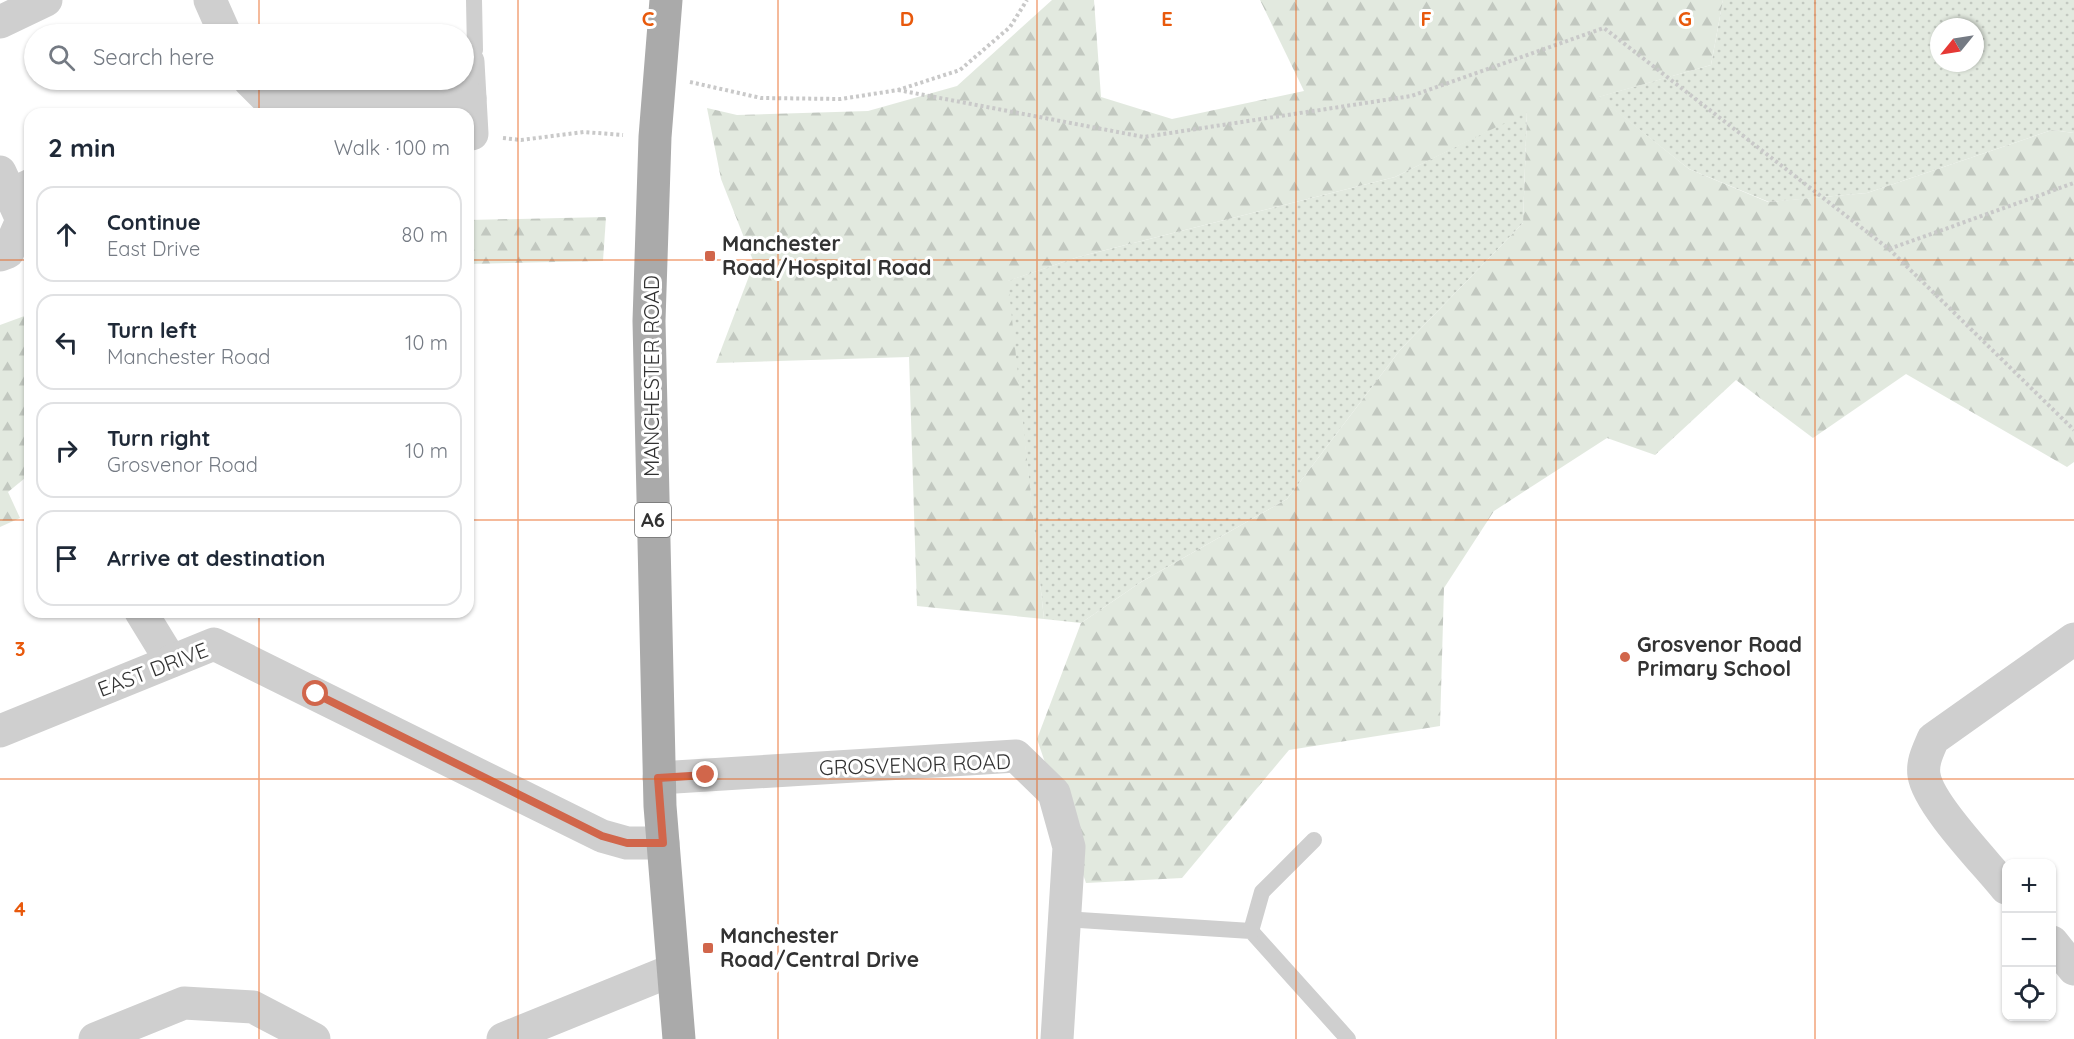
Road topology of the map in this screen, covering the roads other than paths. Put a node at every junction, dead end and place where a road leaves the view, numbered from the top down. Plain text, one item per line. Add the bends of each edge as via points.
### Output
1 (46, 0) edge
2 (210, 0) edge
3 (474, 0) edge
4 (666, 0) edge
5 (0, 22) edge
6 (221, 24) edge
7 (474, 52) edge
8 (259, 90) edge
9 (470, 90) edge
10 (470, 98) junction
11 (471, 108) edge
12 (12, 179) edge
13 (0, 255) edge
14 (145, 618) edge
15 (2074, 639) edge
16 (171, 661) junction
17 (0, 732) edge
18 (658, 778) junction
19 (1314, 840) dead end
20 (663, 843) junction
21 (2002, 882) edge
22 (1064, 920) junction
23 (1251, 931) junction
24 (2056, 947) edge
25 (2074, 969) edge
26 (673, 970) junction
27 (94, 1039) edge
28 (314, 1039) edge
29 (503, 1039) edge
30 (679, 1039) edge
31 (1057, 1039) edge
32 (1348, 1039) edge

1 - 5 street
2 - 6 street
3 - 7 lane
4 - 18 main road, MANCHESTER ROAD / A6 via 655,137 649,321
8 - 10 street via 266,97 291,103
9 - 10 street
10 - 11 street
12 - 13 street via 22,220 8,252
14 - 16 street
15 - 21 street via 1933,739 1925,756 1924,775 1932,797
16 - 17 street, EAST DRIVE
16 - 20 street, EAST DRIVE via 214,644 602,836 627,843
18 - 20 main road, MANCHESTER ROAD / A6
18 - 22 street, GROSVENOR ROAD via 1016,756 1054,793 1069,847
19 - 23 lane via 1262,892
20 - 26 main road, MANCHESTER ROAD / A6
22 - 23 lane
22 - 31 street, GROSVENOR ROAD
23 - 32 lane
24 - 25 street
26 - 29 street
26 - 30 main road, MANCHESTER ROAD / A6
27 - 28 street via 184,1003 253,1007

